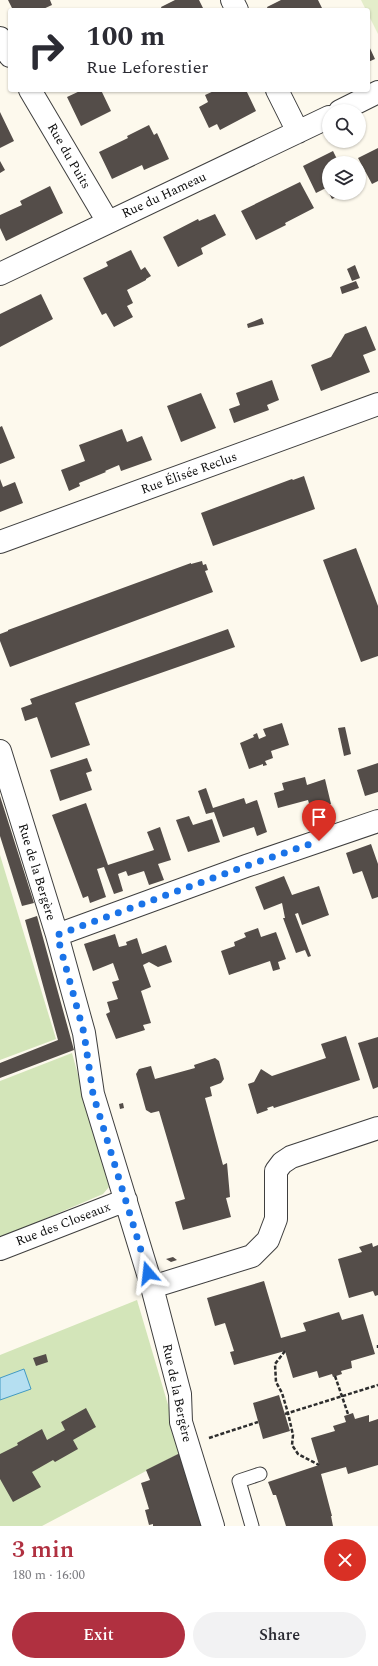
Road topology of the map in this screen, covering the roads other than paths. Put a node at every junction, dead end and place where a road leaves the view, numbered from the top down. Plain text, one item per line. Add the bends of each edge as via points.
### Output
1 (0, 38) edge
2 (8, 52) edge
3 (31, 92) edge
4 (278, 92) edge
5 (378, 92) edge
6 (354, 104) edge
7 (322, 120) edge
8 (298, 132) junction
9 (108, 222) junction
10 (0, 274) edge
11 (378, 404) edge
12 (0, 542) edge
13 (0, 752) edge
14 (378, 821) edge
15 (57, 935) junction
16 (378, 1128) edge
17 (126, 1200) junction
18 (0, 1249) edge
19 (152, 1287) junction
20 (260, 1474) dead end
21 (213, 1526) edge
22 (252, 1526) edge

1 - 2 street
3 - 9 street, Rue du Puits
4 - 8 street
5 - 6 street
7 - 8 street, Rue du Hameau
8 - 9 street, Rue du Hameau
9 - 10 street, Rue du Hameau
11 - 12 street, Rue Élisée Reclus
13 - 15 street, Rue de la Bergère
14 - 15 street
15 - 17 street, Rue de la Bergère via 84,1033 93,1094
16 - 19 street via 291,1157 282,1163 276,1171 276,1220 268,1240 252,1256
17 - 18 street, Rue des Closeaux
17 - 19 street, Rue de la Bergère
19 - 21 street, Rue de la Bergère via 180,1394 181,1422
20 - 22 lane via 239,1481

